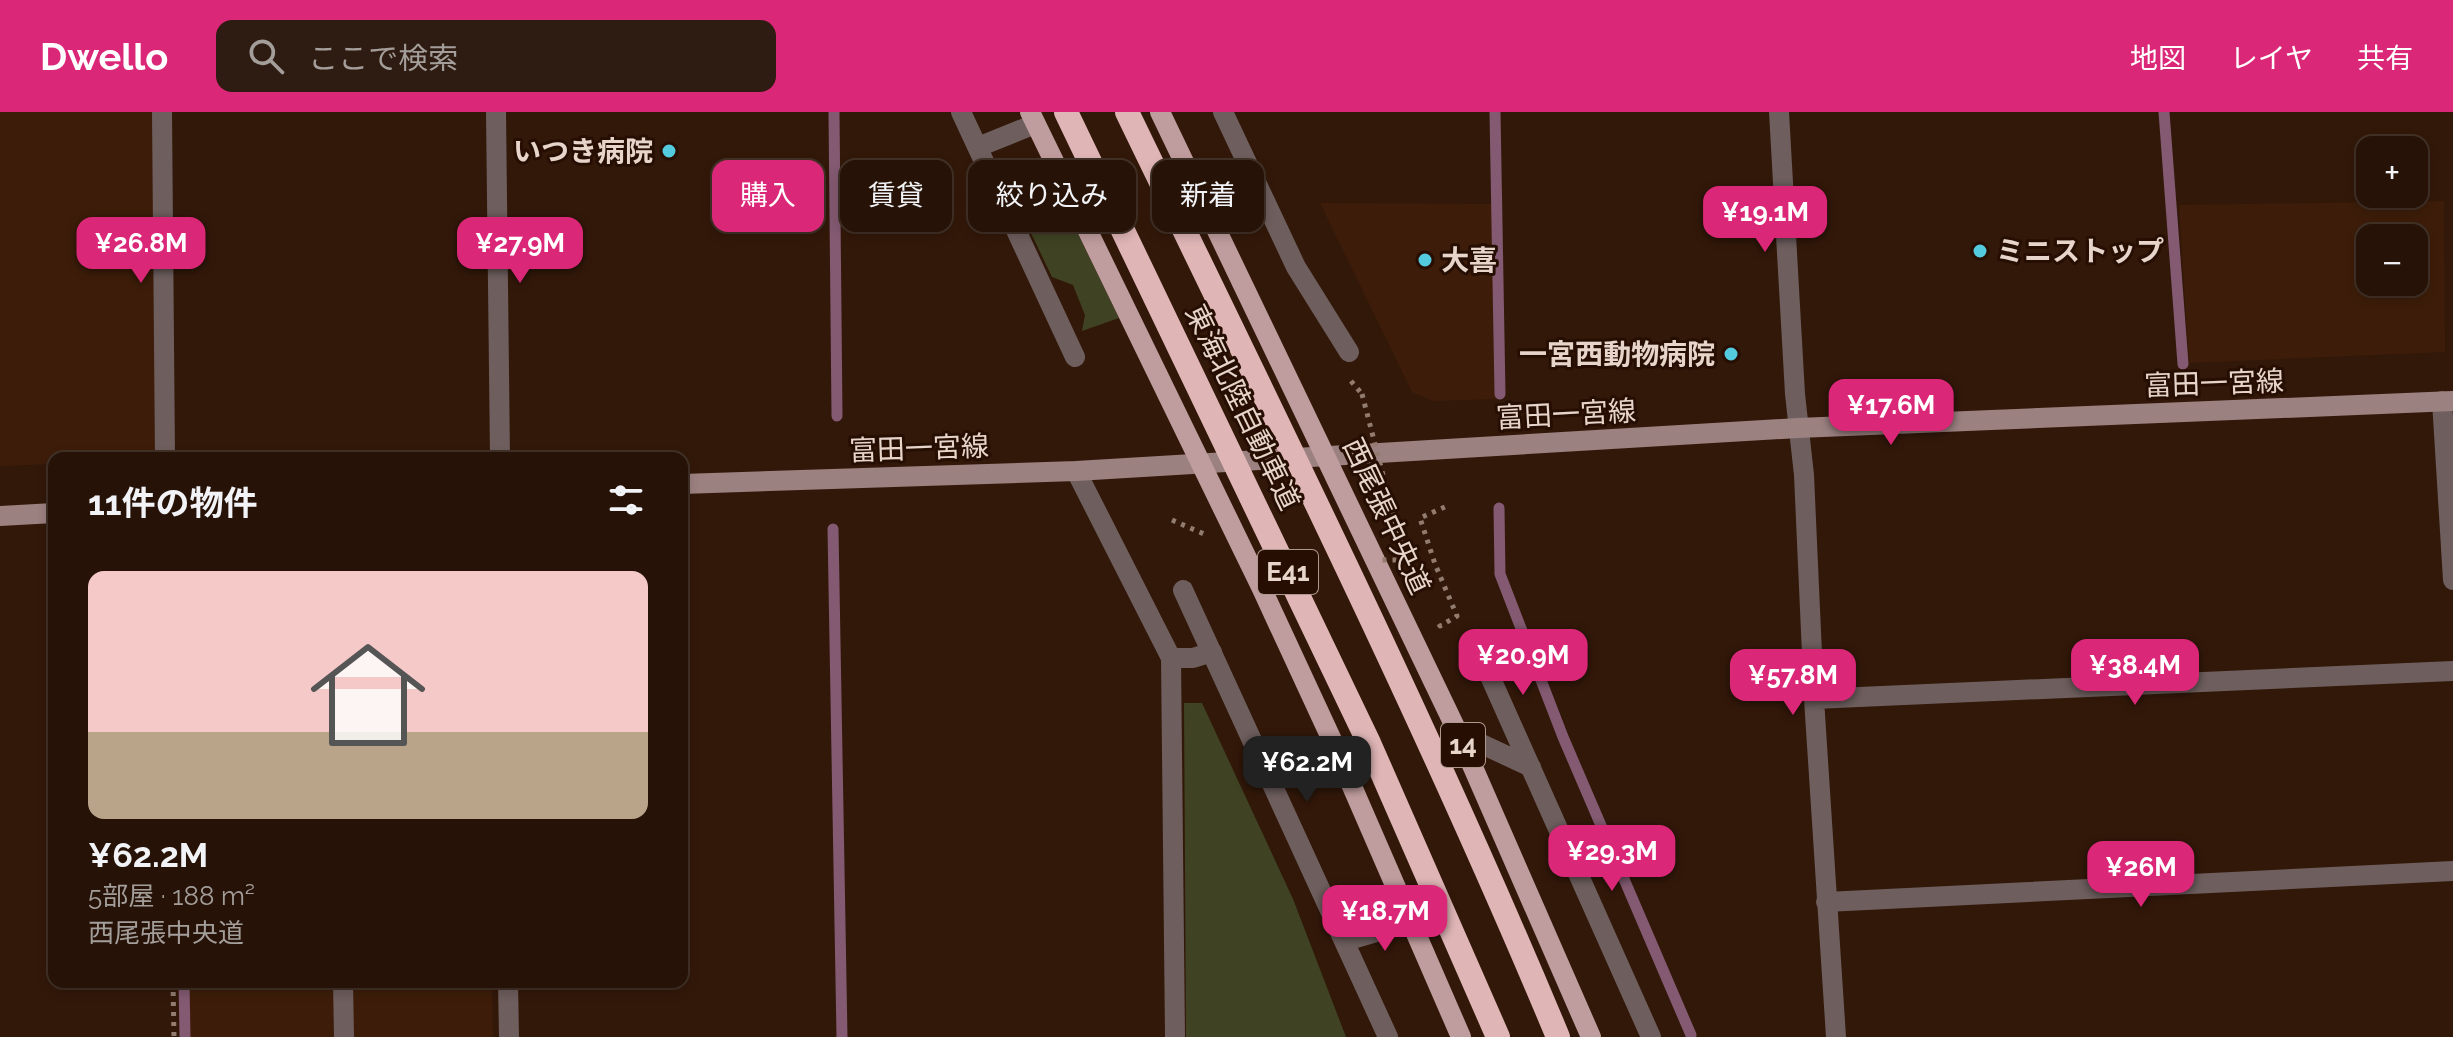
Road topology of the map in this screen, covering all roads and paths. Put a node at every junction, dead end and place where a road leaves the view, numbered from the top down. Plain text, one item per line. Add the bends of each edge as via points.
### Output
1 (162, 112) edge
2 (496, 112) edge
3 (961, 112) edge
4 (1066, 112) edge
5 (1127, 112) edge
6 (1160, 112) edge
7 (1223, 112) edge
8 (1779, 112) edge
9 (1032, 118) edge
10 (978, 147) junction
11 (1349, 352) dead end
12 (1075, 357) dead end
13 (2448, 401) edge
14 (1798, 428) junction
15 (165, 452) edge
16 (500, 452) edge
17 (1328, 457) junction
18 (1202, 464) junction
19 (1076, 471) junction
20 (688, 484) edge
21 (1447, 506) dead end
22 (48, 513) edge
23 (0, 516) edge
24 (1405, 560) dead end
25 (1412, 573) dead end
26 (2453, 580) edge
27 (1183, 590) dead end
28 (1433, 613) dead end
29 (1476, 645) dead end
30 (1212, 652) junction
31 (1171, 658) junction
32 (2453, 671) edge
33 (1814, 699) junction
34 (1458, 733) junction
35 (1531, 767) junction
36 (2453, 871) edge
37 (1826, 902) junction
38 (1411, 922) junction
39 (1346, 941) junction
40 (173, 988) edge
41 (343, 988) edge
42 (508, 988) edge
43 (174, 1037) edge
44 (344, 1037) edge
45 (509, 1037) edge
46 (1175, 1037) edge
47 (1388, 1037) edge
48 (1461, 1037) edge
49 (1498, 1037) edge
50 (1558, 1037) edge
51 (1591, 1037) edge
52 (1651, 1037) edge
53 (1836, 1037) edge

1 - 15 street
2 - 16 street
3 - 10 street
4 - 49 highway, 東海北陸自動車道 / E41, bridge via 1369,743
5 - 50 highway, 東海北陸自動車道 / E41, bridge via 1415,713
6 - 17 main road, 西尾張中央道 / 14
7 - 11 street via 1296,267
8 - 14 street
9 - 10 street
9 - 18 main road
10 - 12 street
13 - 14 main road, 富田一宮線
13 - 26 street
14 - 17 main road, 富田一宮線
14 - 33 street
17 - 18 main road, 富田一宮線
17 - 34 main road, 西尾張中央道 / 14
18 - 19 main road, 富田一宮線
18 - 38 main road
19 - 20 main road, 富田一宮線
19 - 31 street
21 - 28 path via 1420,518 1457,616 1440,626
22 - 23 main road
24 - 25 path
27 - 30 street
29 - 35 street
30 - 31 street
30 - 39 street
31 - 46 street
32 - 33 street
33 - 37 street
34 - 35 street
34 - 51 main road, 西尾張中央道 / 14
35 - 52 street
36 - 37 street
37 - 53 street
38 - 39 street
38 - 48 main road
39 - 47 street
40 - 43 path
41 - 44 street
42 - 45 street

